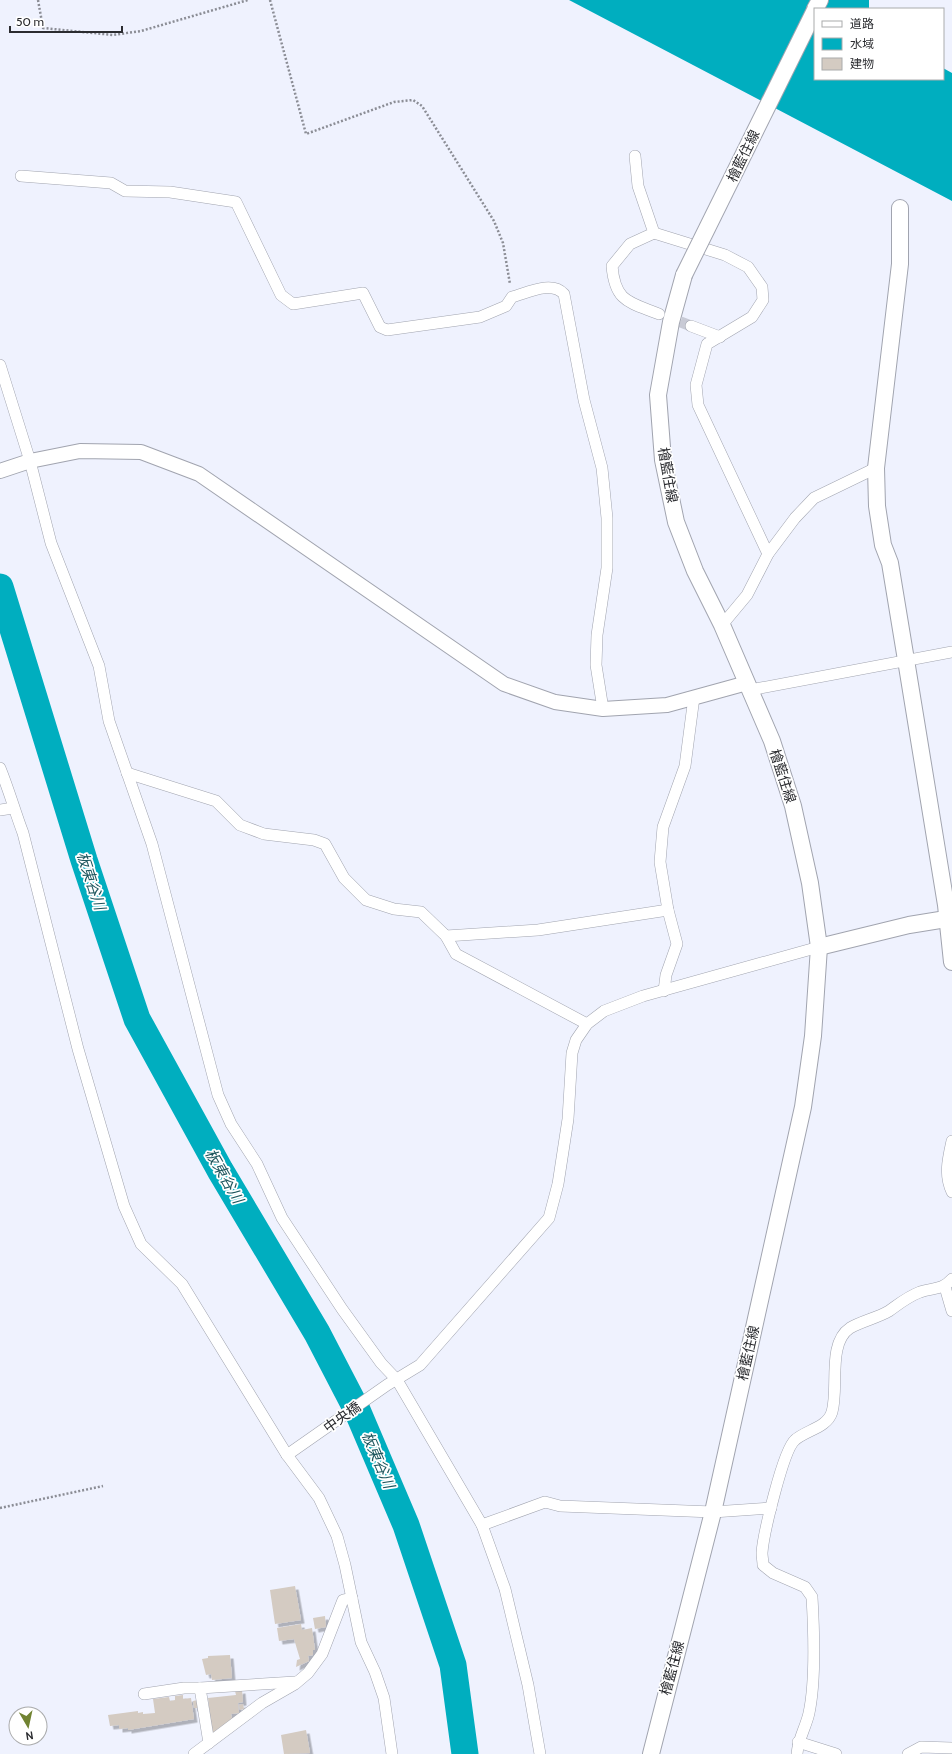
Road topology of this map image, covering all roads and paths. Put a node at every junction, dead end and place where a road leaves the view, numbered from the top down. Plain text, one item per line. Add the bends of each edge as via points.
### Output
1 (38, 0) edge
2 (248, 0) edge
3 (270, 0) edge
4 (814, 11) edge
5 (635, 156) dead end
6 (21, 176) dead end
7 (900, 208) dead end
8 (654, 233) junction
9 (512, 297) junction
10 (659, 314) tunnel mouth
11 (691, 326) tunnel mouth
12 (720, 337) junction
13 (0, 365) edge
14 (30, 461) junction
15 (876, 468) junction
16 (0, 471) edge
17 (768, 554) junction
18 (722, 625) junction
19 (952, 652) edge
20 (906, 660) junction
21 (748, 686) junction
22 (694, 697) junction
23 (603, 709) junction
24 (0, 768) edge
25 (127, 774) junction
26 (13, 808) junction
27 (0, 810) edge
28 (668, 910) junction
29 (949, 919) edge
30 (446, 936) junction
31 (819, 948) junction
32 (952, 962) edge
33 (664, 991) junction
34 (587, 1024) junction
35 (952, 1141) edge
36 (952, 1192) edge
37 (948, 1283) edge
38 (952, 1312) edge
39 (397, 1380) junction
40 (292, 1452) junction
41 (103, 1486) dead end
42 (0, 1508) edge
43 (771, 1508) junction
44 (713, 1512) junction
45 (482, 1525) junction
46 (352, 1598) junction
47 (296, 1682) junction
48 (200, 1688) junction
49 (144, 1694) dead end
50 (798, 1742) junction
51 (209, 1743) junction
52 (952, 1748) edge
53 (194, 1754) edge
54 (392, 1754) edge
55 (540, 1754) edge
56 (651, 1754) edge
57 (796, 1754) edge
58 (836, 1754) edge
59 (908, 1754) edge

1 - 2 path via 42,28 113,35 141,31
3 - 9 path via 306,134 394,102 413,100 422,106 494,221 503,244
4 - 18 main road, 檜藍住線, bridge via 684,275 671,322 658,395 663,460 676,522
5 - 8 street via 638,186
6 - 9 street via 111,183 125,191 170,192 236,202 281,295 293,304 363,293 380,326 387,330 480,317 506,306
7 - 15 main road via 900,264
8 - 10 street via 630,244 612,266 613,284 622,298
8 - 12 street via 725,255 748,266 762,287 763,300 752,317
9 - 23 street via 550,287 560,289 564,294 584,400 602,468 607,518 607,568 597,635 596,665
11 - 12 street
12 - 17 street via 707,344 696,385 698,406
13 - 14 street
14 - 16 street
14 - 23 street via 80,450 142,452 199,474 504,684 555,702
14 - 25 street via 51,543 99,666 109,722
15 - 17 street via 814,498
15 - 20 main road via 877,506 883,545 890,563
17 - 18 street via 747,595
18 - 21 main road, 檜藍住線
19 - 20 street
20 - 21 street
20 - 29 main road
21 - 22 street
21 - 31 main road, 檜藍住線 via 772,741 793,806 810,883
22 - 23 street via 667,705
22 - 28 street via 685,766 663,827 660,862
24 - 26 street via 8,786
25 - 30 street via 216,801 240,825 264,834 314,840 325,844 344,878 366,900 394,909 421,912
25 - 39 street via 152,844 218,1095 231,1124 257,1164 282,1218 342,1310 381,1363
26 - 27 street
26 - 40 street via 23,833 78,1049 124,1206 141,1244 182,1284
28 - 30 street via 538,930
28 - 33 street via 677,944 666,976
29 - 31 main road via 909,925
29 - 32 main road
30 - 34 street via 456,954
31 - 33 street, 中央橋
31 - 44 main road, 檜藍住線 via 813,1036 803,1107
33 - 34 street, 中央橋 via 604,1011
34 - 39 street, 中央橋 via 576,1040 572,1053 568,1119 558,1184 548,1218 420,1365
35 - 36 street via 946,1167 948,1185
37 - 38 street
37 - 43 street via 901,1301 888,1311 850,1329 840,1340 836,1355 836,1390 832,1413 824,1423 794,1440 788,1451
39 - 40 street, 中央橋
39 - 45 street
40 - 46 street via 319,1498 337,1536
41 - 42 path
43 - 44 street
43 - 50 street via 762,1552 763,1565 773,1573 805,1587 812,1597 812,1694 809,1715
44 - 45 street via 560,1506 545,1502
44 - 56 main road, 檜藍住線
45 - 55 street via 505,1589 528,1685
46 - 47 street via 343,1600 322,1654 308,1673
46 - 54 street via 361,1642 384,1698
47 - 48 street
47 - 51 street via 262,1703
48 - 49 street
48 - 51 street
50 - 57 street
50 - 58 street
51 - 53 street
52 - 59 street via 921,1747

